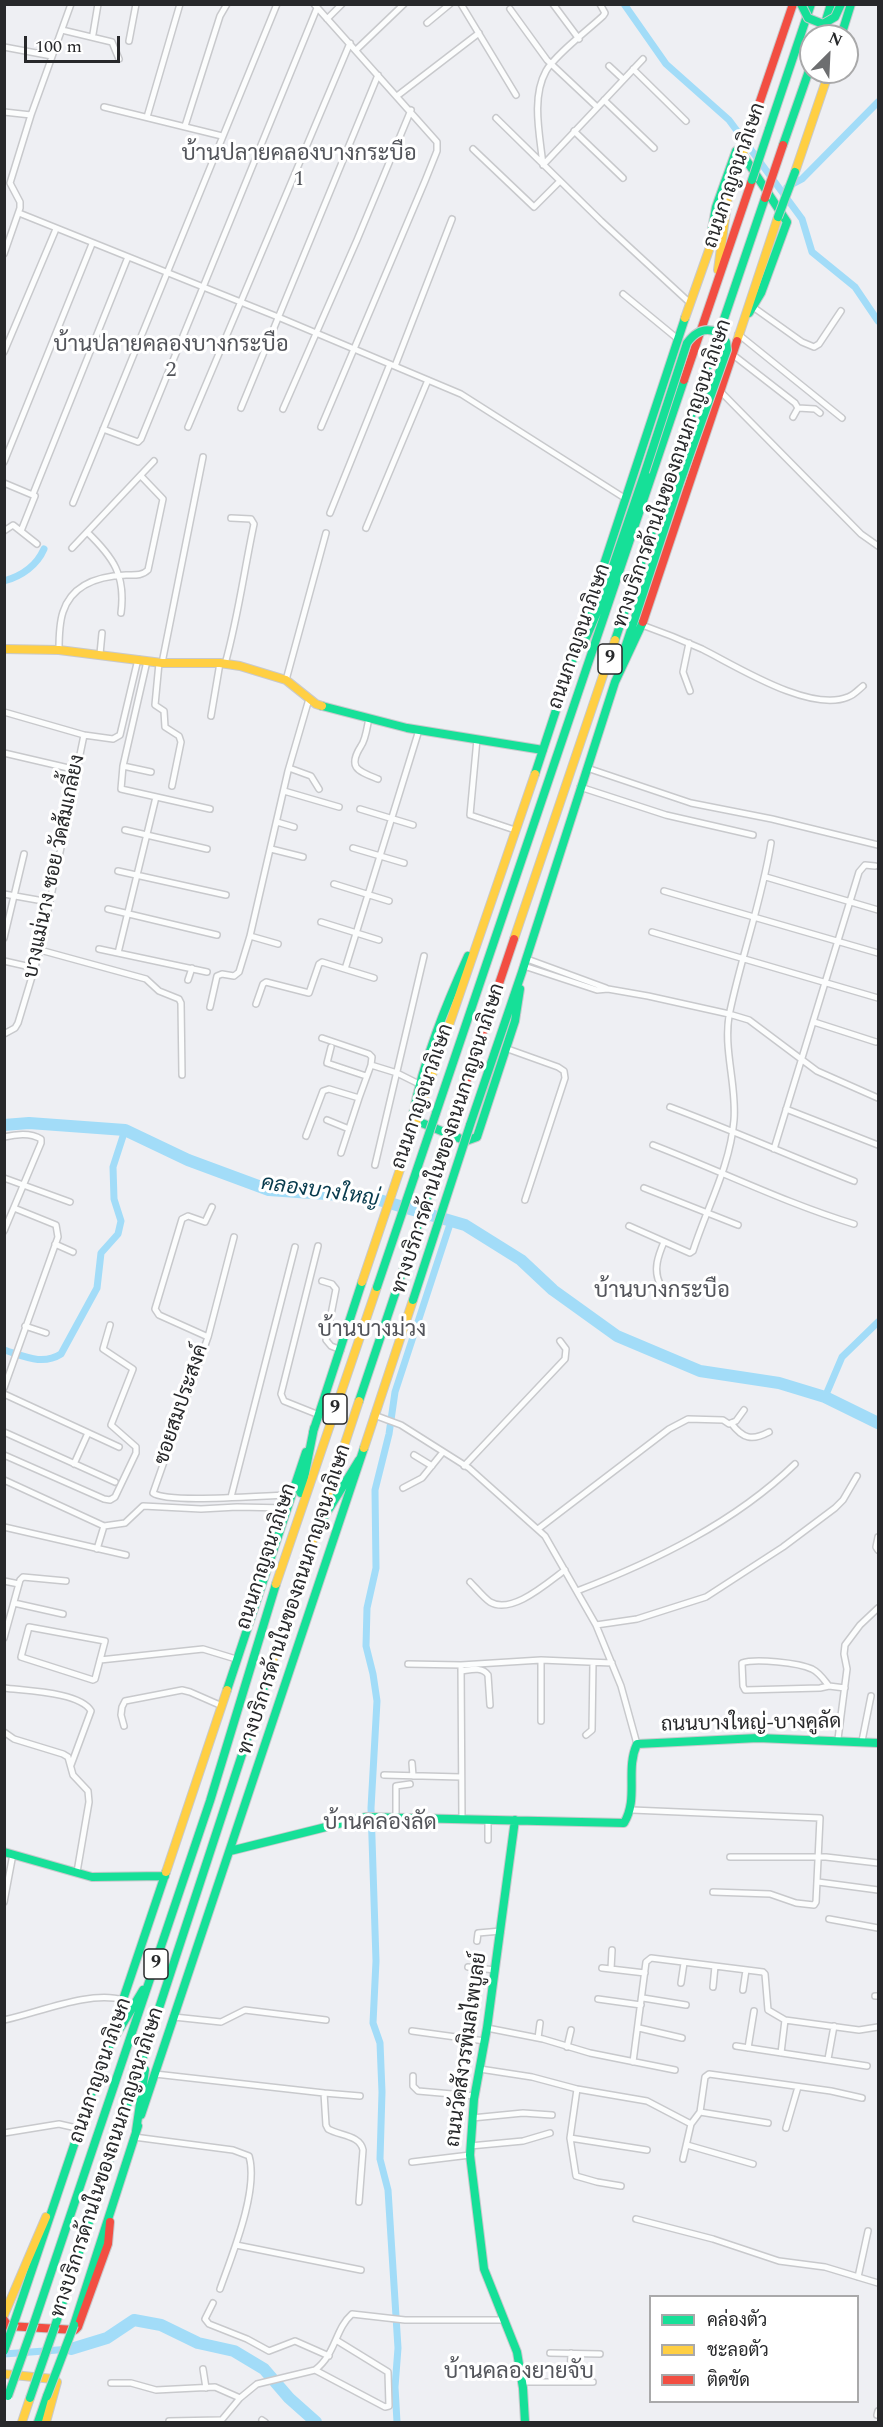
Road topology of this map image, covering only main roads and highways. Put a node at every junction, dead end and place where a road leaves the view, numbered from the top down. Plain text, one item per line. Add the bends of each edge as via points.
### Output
1 (793, 4) edge
2 (801, 4) edge
3 (811, 4) edge
4 (831, 4) edge
5 (841, 4) edge
6 (851, 4) edge
7 (825, 24) edge
8 (845, 24) edge
9 (804, 84) edge
10 (825, 84) edge
11 (728, 196) junction
12 (710, 245) junction
13 (715, 290) junction
14 (743, 322) junction
15 (5, 650) edge
16 (615, 682) junction
17 (566, 685) junction
18 (543, 750) junction
19 (477, 940) junction
20 (524, 966) junction
21 (314, 1428) junction
22 (359, 1460) junction
23 (293, 1530) junction
24 (311, 1539) junction
25 (879, 1743) edge
26 (515, 1820) junction
27 (230, 1851) junction
28 (9, 1853) edge
29 (165, 1876) junction
30 (152, 1975) junction
31 (149, 2043) junction
32 (107, 2050) junction
33 (135, 2134) junction
34 (55, 2201) junction
35 (111, 2205) junction
36 (4, 2315) edge
37 (4, 2320) edge
38 (4, 2351) edge
39 (4, 2374) edge
40 (4, 2406) edge
41 (22, 2422) edge
42 (38, 2422) edge
43 (46, 2422) edge
44 (525, 2422) edge

1 - 11 main road, bridge
2 - 5 main road, bridge via 809,20 823,24 832,21
3 - 13 main road, ถนนกาญจนาภิเษก / 9, bridge
4 - 7 main road
6 - 8 main road
9 - 24 main road, ถนนกาญจนาภิเษก / 9, bridge
10 - 14 main road, ทางบริการด้านในของถนนกาญจนาภิเษก, bridge
11 - 12 main road
11 - 13 main road
12 - 14 main road via 716,207 739,149 787,222 761,293
12 - 17 main road
13 - 23 main road, ถนนกาญจนาภิเษก / 9, bridge
14 - 16 main road, ทางบริการด้านในของถนนกาญจนาภิเษก via 642,625
15 - 18 main road via 59,650 160,663 222,663 286,680 326,707 419,730
16 - 17 main road, bridge via 727,350 725,339 715,330 694,333 687,343 598,609
16 - 20 main road, ทางบริการด้านในของถนนกาญจนาภิเษก
17 - 18 main road
18 - 19 main road
19 - 20 main road via 448,997 419,1084 414,1118 466,1141 477,1137 517,1013
19 - 21 main road, bridge
20 - 22 main road, ทางบริการด้านในของถนนกาญจนาภิเษก, bridge
21 - 23 main road
21 - 29 main road
22 - 24 main road
22 - 27 main road, ทางบริการด้านในของถนนกาญจนาภิเษก
23 - 30 main road, ถนนกาญจนาภิเษก / 9
24 - 31 main road, ถนนกาญจนาภิเษก / 9
25 - 26 main road, ถนนบางใหญ่-บางคูลัด via 748,1738 637,1744 633,1754 632,1810 624,1823
26 - 27 main road via 366,1817
26 - 44 main road, ถนนวัดสังวรพิมลไพบูลย์ via 470,2155 484,2269 517,2352
27 - 33 main road, ทางบริการด้านในของถนนกาญจนาภิเษก
28 - 29 main road via 106,1878
29 - 32 main road
30 - 32 main road
30 - 40 main road, ถนนกาญจนาภิเษก / 9, bridge
31 - 33 main road
31 - 41 main road, ถนนกาญจนาภิเษก / 9, bridge
32 - 34 main road
33 - 35 main road, ทางบริการด้านในของถนนกาญจนาภิเษก
34 - 36 main road
34 - 38 main road, bridge
35 - 37 main road via 108,2244 78,2327 75,2330 8,2326
35 - 42 main road, ทางบริการด้านในของถนนกาญจนาภิเษก, bridge via 74,2325
39 - 43 main road via 57,2382

